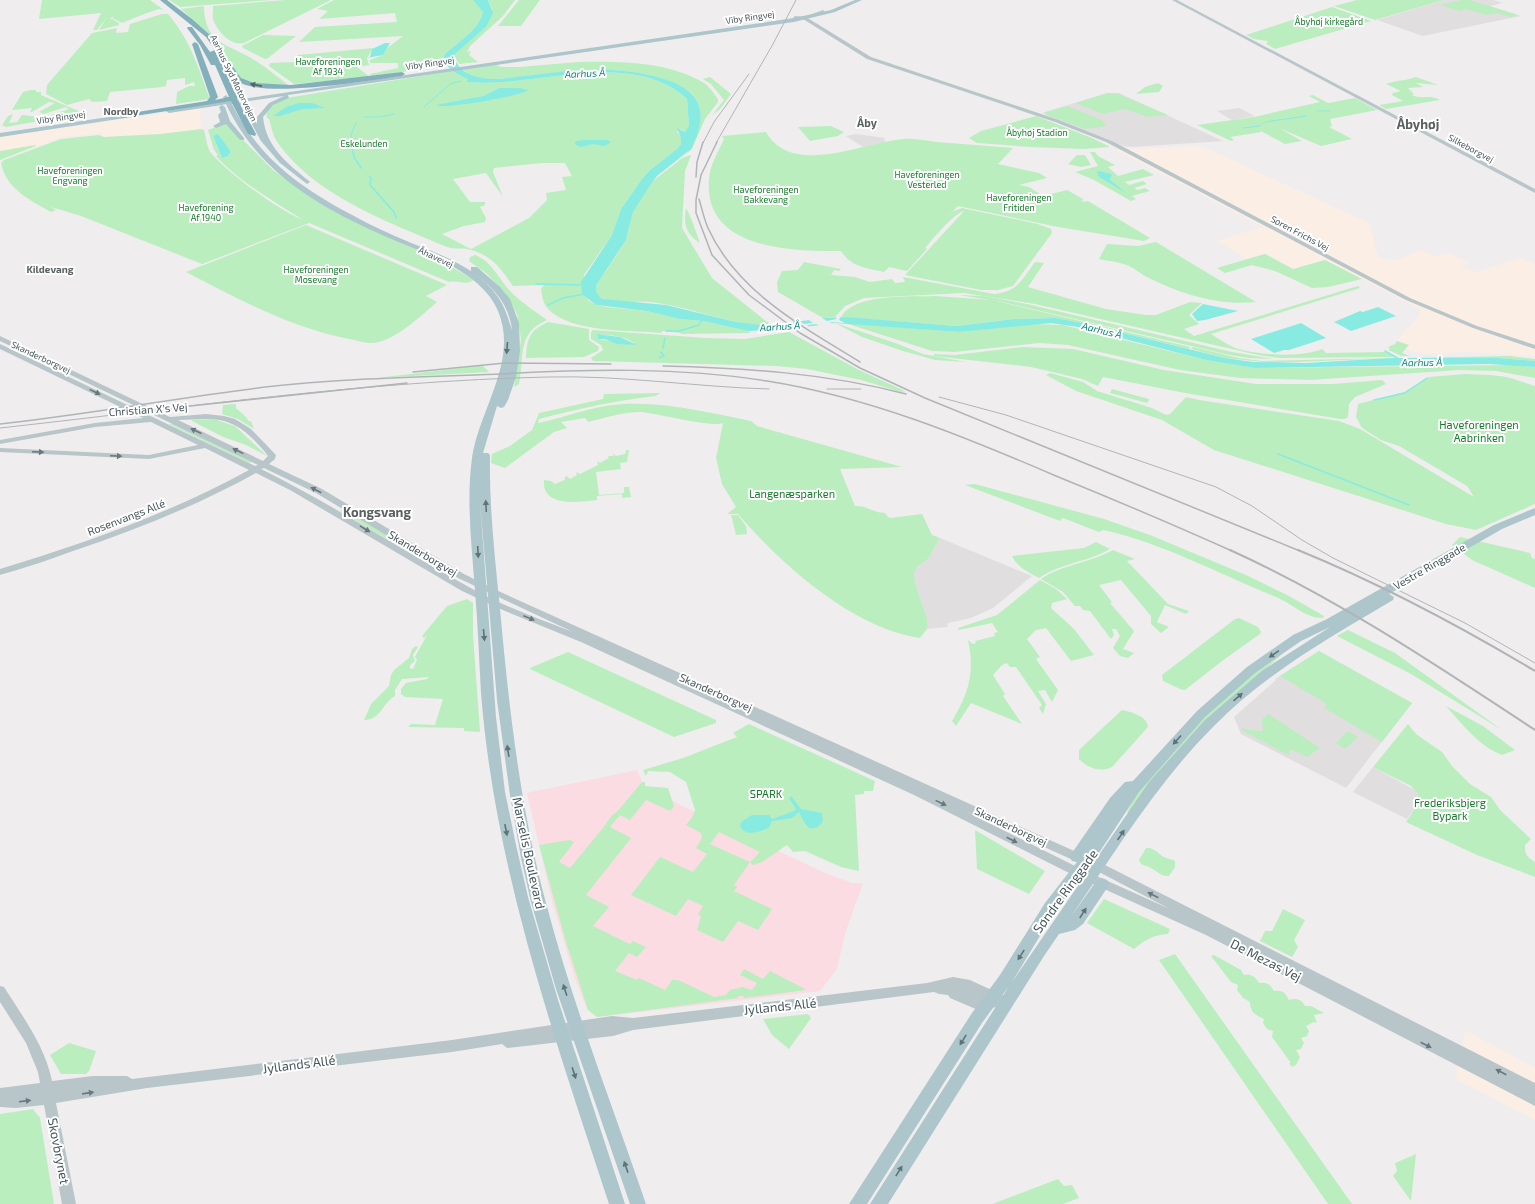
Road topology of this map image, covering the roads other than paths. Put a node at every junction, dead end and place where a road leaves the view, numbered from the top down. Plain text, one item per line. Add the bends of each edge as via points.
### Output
1 (155, 0) edge
2 (163, 0) edge
3 (853, 0) edge
4 (859, 0) edge
5 (1174, 0) edge
6 (1178, 1) edge
7 (180, 15) junction
8 (800, 18) junction
9 (220, 52) junction
10 (448, 69) junction
11 (402, 74) joint
12 (298, 91) junction
13 (229, 101) junction
14 (125, 116) junction
15 (216, 126) dead end
16 (0, 133) edge
17 (252, 134) joint
18 (269, 146) junction
19 (283, 174) junction
20 (1535, 191) edge
21 (317, 192) junction
22 (456, 261) junction
23 (1459, 320) junction
24 (0, 338) edge
25 (1535, 344) edge
26 (0, 346) edge
27 (1535, 347) edge
28 (81, 376) junction
29 (71, 380) junction
30 (0, 442) edge
31 (207, 446) junction
32 (0, 450) edge
33 (263, 464) junction
34 (254, 469) junction
35 (480, 488) junction
36 (340, 503) junction
37 (332, 509) junction
38 (1535, 511) edge
39 (1535, 517) edge
40 (1502, 529) junction
41 (0, 572) edge
42 (480, 591) junction
43 (493, 597) junction
44 (1328, 628) junction
45 (514, 789) junction
46 (499, 792) junction
47 (1080, 863) junction
48 (1099, 867) junction
49 (1096, 881) junction
50 (0, 991) edge
51 (994, 1002) junction
52 (579, 1030) junction
53 (561, 1033) junction
54 (1452, 1052) junction
55 (1535, 1090) edge
56 (48, 1093) junction
57 (0, 1094) edge
58 (1535, 1100) edge
59 (0, 1101) edge
60 (69, 1204) edge
61 (617, 1204) edge
62 (638, 1204) edge
63 (857, 1204) edge
64 (878, 1204) edge

1 - 7 highway, Aarhus Syd Motorvejen
2 - 7 highway, Aarhus Syd Motorvejen
3 - 8 main road, Viby Ringvej
4 - 8 main road, Viby Ringvej via 833,11
5 - 6 street, Silkeborgvej
6 - 20 street, Silkeborgvej
7 - 9 highway via 201,29
7 - 13 highway, Aarhus Syd Motorvejen via 203,46
7 - 13 highway via 199,51 214,98
7 - 17 highway, Aarhus Syd Motorvejen via 197,28 213,51 241,116
8 - 10 main road, Viby Ringvej
8 - 23 street, Søren Frichs Vej via 865,57 1057,121 1108,142 1408,299
12 -> 9 highway via 256,85 241,80
9 - 13 highway via 239,92
10 - 11 main road, Viby Ringvej
10 - 12 main road, Viby Ringvej
11 - 12 highway
12 - 13 main road, Viby Ringvej
12 - 18 main road via 271,104 262,113 260,125
13 - 14 highway
13 - 14 main road, Viby Ringvej via 217,105
13 - 15 main road via 221,115 224,123
13 - 16 main road, Viby Ringvej
13 - 18 main road via 245,107 259,134
13 - 19 main road via 248,138
13 - 19 main road via 232,129 279,174
14 - 16 main road, Viby Ringvej
17 - 21 main road, Åhavevej via 286,169
18 - 21 main road via 282,162
19 - 22 main road via 330,206 389,236
21 - 22 main road, Åhavevej via 373,224
22 -> 35 main road, Åhavevej via 489,291 500,306 508,342 497,398 483,427 477,456
22 - 35 main road, Åhavevej via 481,274 498,289 510,305 517,325 517,349 508,389 491,426
23 - 25 street, Søren Frichs Vej
23 - 27 street, Søren Frichs Vej
24 - 28 street, Skanderborgvej
26 - 29 street, Skanderborgvej
28 - 29 street, Skanderborgvej
33 -> 28 street, Skanderborgvej
29 -> 31 street, Skanderborgvej
30 - 33 street, Christian X's Vej via 107,423 198,416 220,417 240,424 272,455 271,459
32 -> 31 street via 149,457
31 - 34 street, Skanderborgvej
33 - 34 street, Rosenvangs Allé
36 -> 33 street, Skanderborgvej
34 - 37 street, Skanderborgvej
34 - 41 street, Rosenvangs Allé via 163,516 54,556
35 -> 42 main road, Marselis Boulevard
43 -> 35 main road, Marselis Boulevard
36 - 37 street
36 - 42 street, Skanderborgvej
37 -> 42 street, Skanderborgvej via 421,563
38 - 40 main road, Vestre Ringgade
39 - 40 main road, Vestre Ringgade
40 - 44 main road, Vestre Ringgade
42 - 43 street, Skanderborgvej
42 -> 46 main road, Marselis Boulevard
45 -> 43 main road, Marselis Boulevard
43 - 47 street, Skanderborgvej
43 -> 47 street, Skanderborgvej via 918,792
44 -> 47 main road, Søndre Ringgade via 1298,638 1251,670 1201,714 1134,789
48 -> 44 main road, Søndre Ringgade via 1154,785 1209,723 1267,673
45 - 46 street
52 -> 45 main road, Marselis Boulevard via 539,905
46 -> 53 main road, Marselis Boulevard via 521,899
47 - 48 street, Skanderborgvej
47 - 49 street, De Mezas Vej
47 -> 51 main road, Søndre Ringgade via 1050,907
48 - 49 main road, Søndre Ringgade
54 -> 48 street, De Mezas Vej
51 -> 49 main road, Søndre Ringgade via 1055,929 1070,926 1078,920
49 -> 54 street, De Mezas Vej via 1222,937
50 - 56 street, Skovbrynet via 31,1040 44,1072
51 - 52 street, Jyllands Allé via 927,988 633,1024 613,1030
51 -> 63 main road, Søndre Ringgade via 977,1018
64 -> 51 main road, Søndre Ringgade
52 - 53 street, Jyllands Allé
62 -> 52 main road, Marselis Boulevard
53 - 56 street, Jyllands Allé via 147,1082 91,1093
53 -> 61 main road, Marselis Boulevard
55 -> 54 street
54 - 58 street
56 - 57 street, Jyllands Allé
59 -> 56 street, Jyllands Allé via 16,1102
56 - 60 street, Skovbrynet

